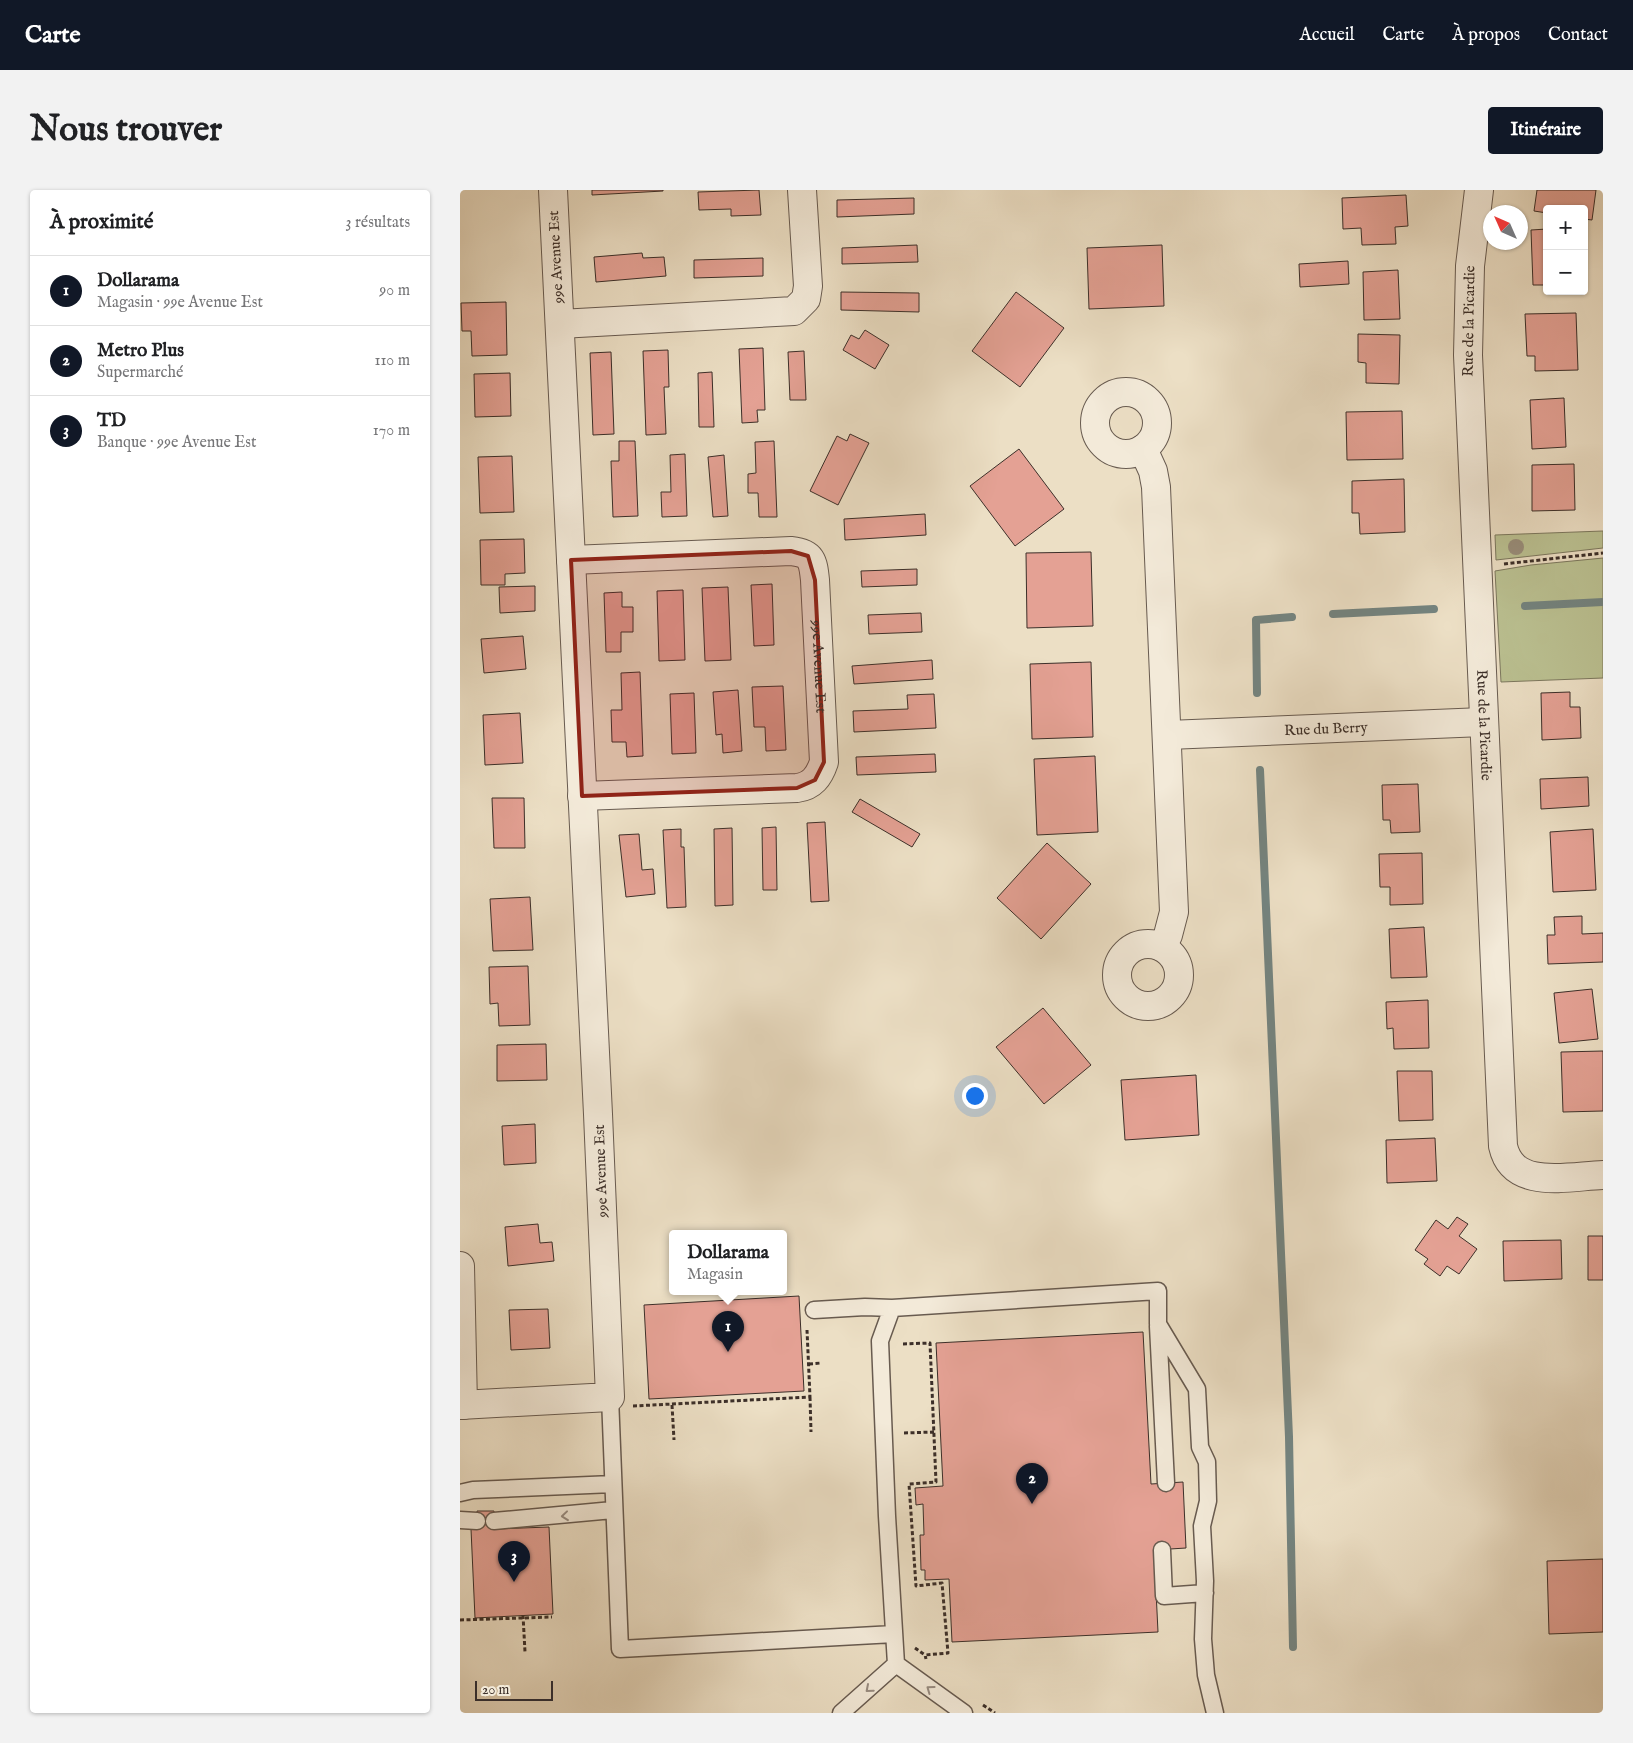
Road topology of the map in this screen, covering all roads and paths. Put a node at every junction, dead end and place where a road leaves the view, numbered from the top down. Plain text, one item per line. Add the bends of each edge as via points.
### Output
1 (553, 190) edge
2 (802, 190) edge
3 (1478, 190) edge
4 (560, 324) junction
5 (1143, 448) dead end
6 (1603, 553) edge
7 (571, 560) junction
8 (1496, 565) dead end
9 (1483, 722) junction
10 (1168, 735) junction
11 (582, 796) junction
12 (1162, 947) dead end
13 (1603, 1175) edge
14 (460, 1266) edge
15 (892, 1308) junction
16 (814, 1310) dead end
17 (1158, 1324) junction
18 (807, 1329) dead end
19 (903, 1343) dead end
20 (821, 1363) dead end
21 (809, 1364) junction
22 (769, 1392) dead end
23 (810, 1397) junction
24 (770, 1398) junction
25 (619, 1402) junction
26 (462, 1405) edge
27 (672, 1405) junction
28 (884, 1428) junction
29 (811, 1432) dead end
30 (934, 1432) junction
31 (674, 1440) dead end
32 (1166, 1483) dead end
33 (612, 1484) junction
34 (467, 1492) edge
35 (613, 1510) junction
36 (460, 1520) edge
37 (477, 1521) dead end
38 (494, 1521) dead end
39 (1162, 1550) dead end
40 (920, 1552) dead end
41 (914, 1553) junction
42 (1205, 1593) junction
43 (524, 1616) junction
44 (552, 1617) dead end
45 (460, 1620) edge
46 (894, 1634) junction
47 (524, 1652) dead end
48 (896, 1664) junction
49 (926, 1667) dead end
50 (981, 1704) dead end
51 (841, 1713) edge
52 (964, 1713) edge
53 (995, 1713) edge
54 (1216, 1713) edge

1 - 4 street, 99e Avenue Est
2 - 4 street, 99e Avenue Est via 808,286 806,299 794,311
3 - 9 street, Rue de la Picardie via 1470,266 1468,355
4 - 7 street, 99e Avenue Est
5 - 10 street via 1156,487
6 - 8 path
7 - 11 street, 99e Avenue Est
7 - 11 street, 99e Avenue Est via 803,552 812,562 815,580 824,762 815,780 797,788
9 - 10 street, Rue du Berry
9 - 13 street, Rue de la Picardie via 1505,1153 1513,1166 1530,1177
10 - 12 street via 1174,912
11 - 25 street, 99e Avenue Est
14 - 26 street
15 - 16 lane via 865,1306
15 - 17 lane via 1158,1291
15 - 28 lane via 880,1341
17 - 32 lane
17 - 42 lane via 1197,1389 1200,1447 1207,1462 1208,1501 1202,1526
18 - 21 path
19 - 30 path via 930,1343
20 - 21 path
21 - 23 path
22 - 24 path
23 - 24 path
23 - 29 path
24 - 27 path
25 - 26 street
25 - 27 path
25 - 33 lane
27 - 31 path
28 - 30 path via 908,1434
28 - 46 lane
30 - 41 path via 936,1482 910,1484
33 - 34 lane
33 - 35 lane
35 -> 38 lane
35 - 46 lane via 620,1649
36 - 37 lane
39 - 42 lane via 1164,1596
40 - 41 path
41 - 49 path via 916,1586 942,1583 948,1653 925,1655
42 - 54 lane via 1203,1639 1206,1675
43 - 44 path
43 - 45 path
43 - 47 path
46 - 48 lane
48 -> 51 lane
52 -> 48 lane
50 - 53 path

